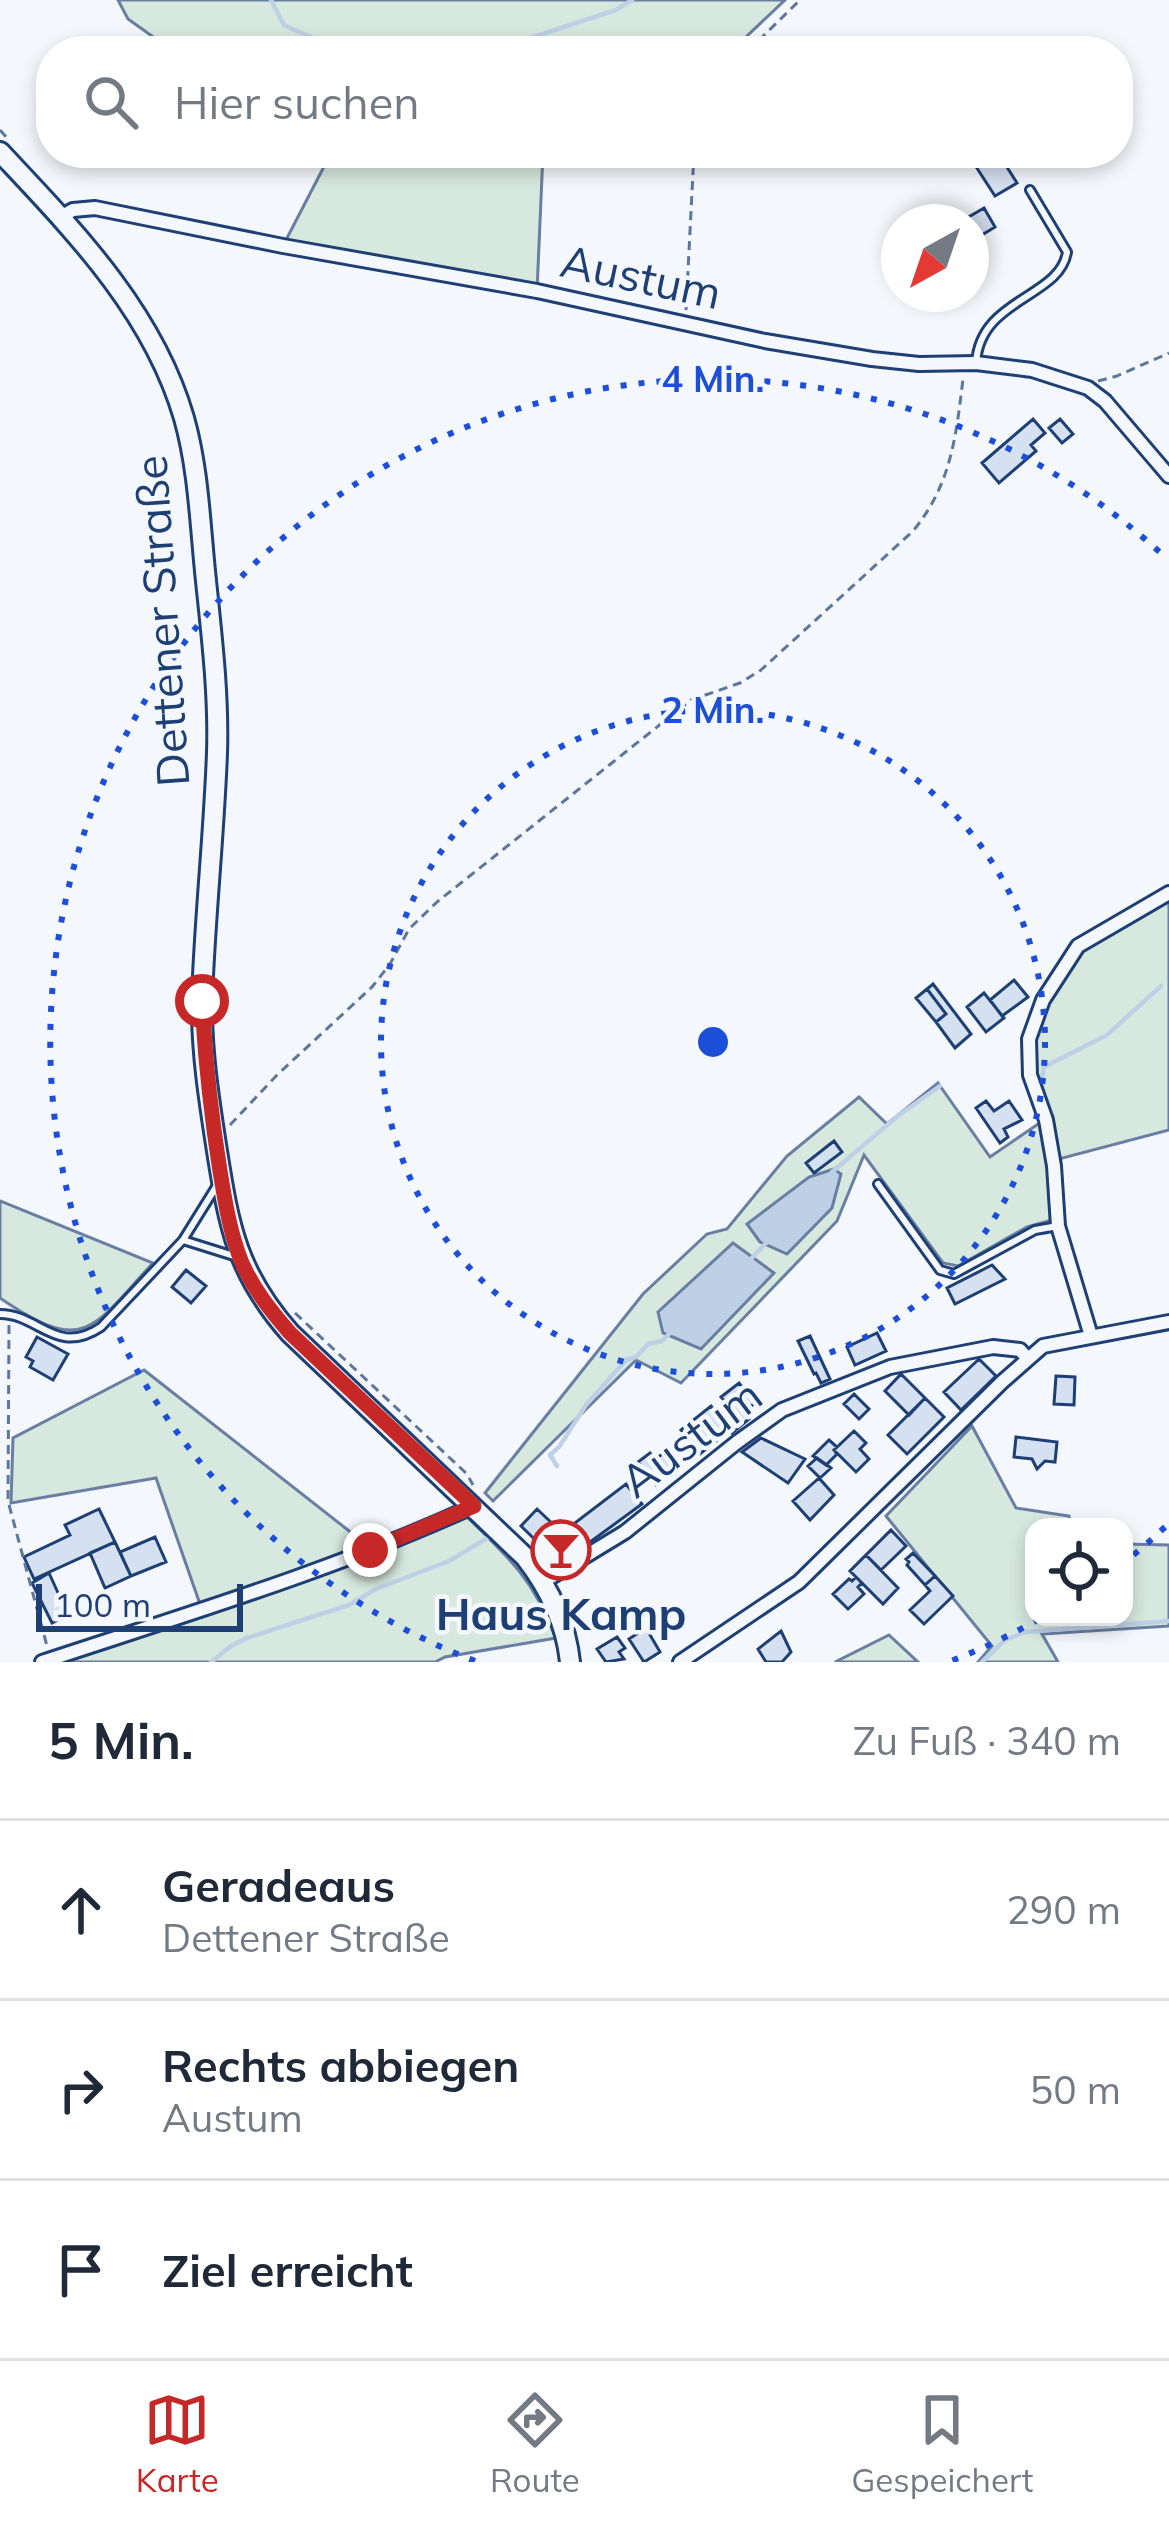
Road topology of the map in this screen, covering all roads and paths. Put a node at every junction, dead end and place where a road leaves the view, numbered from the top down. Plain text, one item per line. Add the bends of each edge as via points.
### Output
1 (800, 0) edge
2 (763, 36) edge
3 (0, 152) edge
4 (693, 168) edge
5 (1030, 190) dead end
6 (62, 216) junction
7 (685, 324) junction
8 (1169, 353) edge
9 (970, 363) junction
10 (1088, 388) junction
11 (1169, 476) edge
12 (1169, 893) edge
13 (226, 1109) dead end
14 (222, 1179) junction
15 (878, 1184) dead end
16 (1058, 1226) junction
17 (183, 1240) junction
18 (240, 1258) junction
19 (291, 1308) dead end
20 (5, 1314) edge
21 (1169, 1322) edge
22 (1091, 1336) junction
23 (1028, 1358) junction
24 (475, 1498) junction
25 (543, 1582) junction
26 (47, 1660) edge
27 (570, 1662) edge
28 (680, 1662) edge

1 - 2 path
3 - 6 street, Dettener Straße
4 - 7 path
5 - 9 lane via 1067,260 988,327
6 - 7 street, Austum via 94,208
6 - 14 street, Dettener Straße via 146,334 176,393 192,452 217,724 202,1001
7 - 9 street, Austum via 872,359
8 - 10 path
9 - 10 street, Austum via 1032,370
9 - 13 path via 950,463 913,531 760,670 691,700 437,902 372,986 228,1127
10 - 11 street, Austum
12 - 16 street via 1078,946 1029,1039
14 - 17 lane
14 - 18 street, Dettener Straße
15 - 16 lane via 940,1270 954,1274 1035,1230
16 - 22 street
17 - 18 lane
17 - 20 lane via 86,1336 59,1336
18 - 24 street, Dettener Straße via 290,1333
19 - 24 path via 467,1474
20 - 26 path via 8,1501
21 - 22 street, Austum
22 - 23 street, Austum via 1043,1346
23 - 25 street, Austum via 1020,1349 993,1347 890,1367 782,1410 625,1532
23 - 28 street, Austum via 799,1582
24 - 25 street, Dettener Straße
24 - 26 street via 286,1581
25 - 27 street, Dettener Straße

